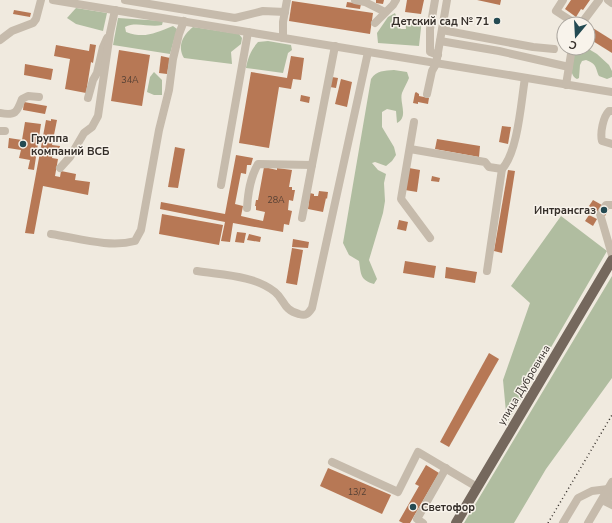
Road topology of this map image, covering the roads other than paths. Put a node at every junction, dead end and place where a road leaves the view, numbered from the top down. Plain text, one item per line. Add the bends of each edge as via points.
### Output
1 (41, 0) edge
2 (53, 0) edge
3 (125, 0) edge
4 (287, 0) edge
5 (356, 0) edge
6 (396, 0) edge
7 (435, 0) edge
8 (447, 0) edge
9 (563, 0) edge
10 (599, 0) edge
11 (608, 0) edge
12 (612, 2) edge
13 (115, 10) junction
14 (285, 12) junction
15 (385, 12) junction
16 (564, 16) edge
17 (587, 16) edge
18 (184, 21) junction
19 (375, 23) dead end
20 (442, 30) junction
21 (110, 32) junction
22 (248, 32) junction
23 (283, 38) junction
24 (0, 40) edge
25 (440, 41) junction
26 (335, 46) junction
27 (554, 49) dead end
28 (368, 52) junction
29 (438, 55) junction
30 (571, 56) edge
31 (436, 64) junction
32 (569, 68) junction
33 (525, 78) junction
34 (566, 85) junction
35 (612, 92) edge
36 (426, 94) dead end
37 (39, 97) dead end
38 (88, 98) dead end
39 (612, 111) edge
40 (0, 112) edge
41 (414, 122) dead end
42 (612, 144) edge
43 (410, 148) junction
44 (312, 165) junction
45 (60, 168) dead end
46 (502, 170) junction
47 (221, 185) dead end
48 (612, 205) edge
49 (247, 208) dead end
50 (302, 218) dead end
51 (51, 234) dead end
52 (430, 238) dead end
53 (612, 255) edge
54 (612, 260) edge
55 (197, 271) dead end
56 (487, 271) dead end
57 (332, 462) dead end
58 (446, 468) junction
59 (477, 487) junction
60 (611, 487) edge
61 (612, 505) edge
62 (423, 523) edge
63 (456, 523) edge
64 (563, 523) edge
65 (588, 523) edge

1 - 24 street via 33,23 12,31
2 - 13 street
3 - 14 street via 236,18 263,11
4 - 14 street
5 - 15 street
6 - 15 street
7 - 29 street via 430,29 430,52
8 - 20 street
9 - 16 street via 556,11
10 - 17 street
11 - 12 street
13 - 18 street
13 - 21 street
14 - 23 street
15 - 19 street
18 - 22 street
18 - 51 street via 173,58 141,230 135,241 100,242
20 - 25 street
20 - 27 street
21 - 38 street
21 - 45 street via 98,116 92,128 84,133 70,157
22 - 23 street
22 - 47 street
23 - 26 street
25 - 29 street
25 - 32 street via 499,51
26 - 28 street
26 - 44 street
28 - 31 street
28 - 55 street via 312,308 305,315 298,314 287,309 276,292 262,284 246,278
29 - 31 street
30 - 32 street
31 - 33 street
31 - 36 street
32 - 34 street
33 - 34 street
33 - 46 street via 510,157
34 - 35 street
37 - 40 street via 28,96 22,99 13,114
39 - 42 street via 606,114 600,136 602,141
41 - 43 street
43 - 46 street via 485,162 489,167
43 - 52 street via 402,199
44 - 49 street via 258,164 248,191
44 - 50 street
46 - 56 street
48 - 53 street via 606,205 600,214
54 - 59 main road, улица Дубровина
57 - 58 street via 398,492 418,452
58 - 59 street
58 - 62 street via 418,518
59 - 63 main road, улица Дубровина
60 - 61 street via 606,502
60 - 64 street via 592,491 578,498
60 - 65 street

